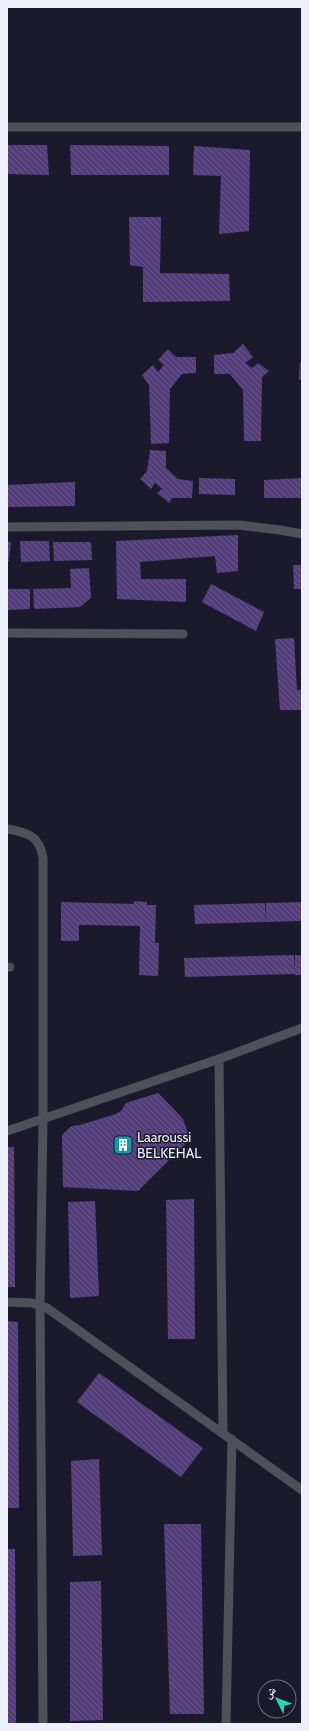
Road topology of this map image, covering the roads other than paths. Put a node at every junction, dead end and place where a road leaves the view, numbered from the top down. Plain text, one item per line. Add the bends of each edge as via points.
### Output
1 (7, 127) edge
2 (302, 127) edge
3 (7, 527) edge
4 (302, 534) edge
5 (7, 633) edge
6 (183, 634) dead end
7 (7, 829) edge
8 (302, 1028) edge
9 (219, 1059) junction
10 (43, 1119) junction
11 (7, 1131) edge
12 (7, 1302) edge
13 (40, 1305) junction
14 (224, 1433) junction
15 (232, 1439) junction
16 (302, 1490) edge
17 (43, 1724) edge
18 (226, 1724) edge

1 - 2 street
3 - 4 street via 238,525
5 - 6 street
7 - 10 street via 32,836 38,842 43,858
8 - 9 street
9 - 10 street
9 - 14 street
10 - 11 street
10 - 13 street
12 - 13 street
13 - 14 street via 54,1312
13 - 17 street
14 - 15 street
15 - 16 street
15 - 18 street

